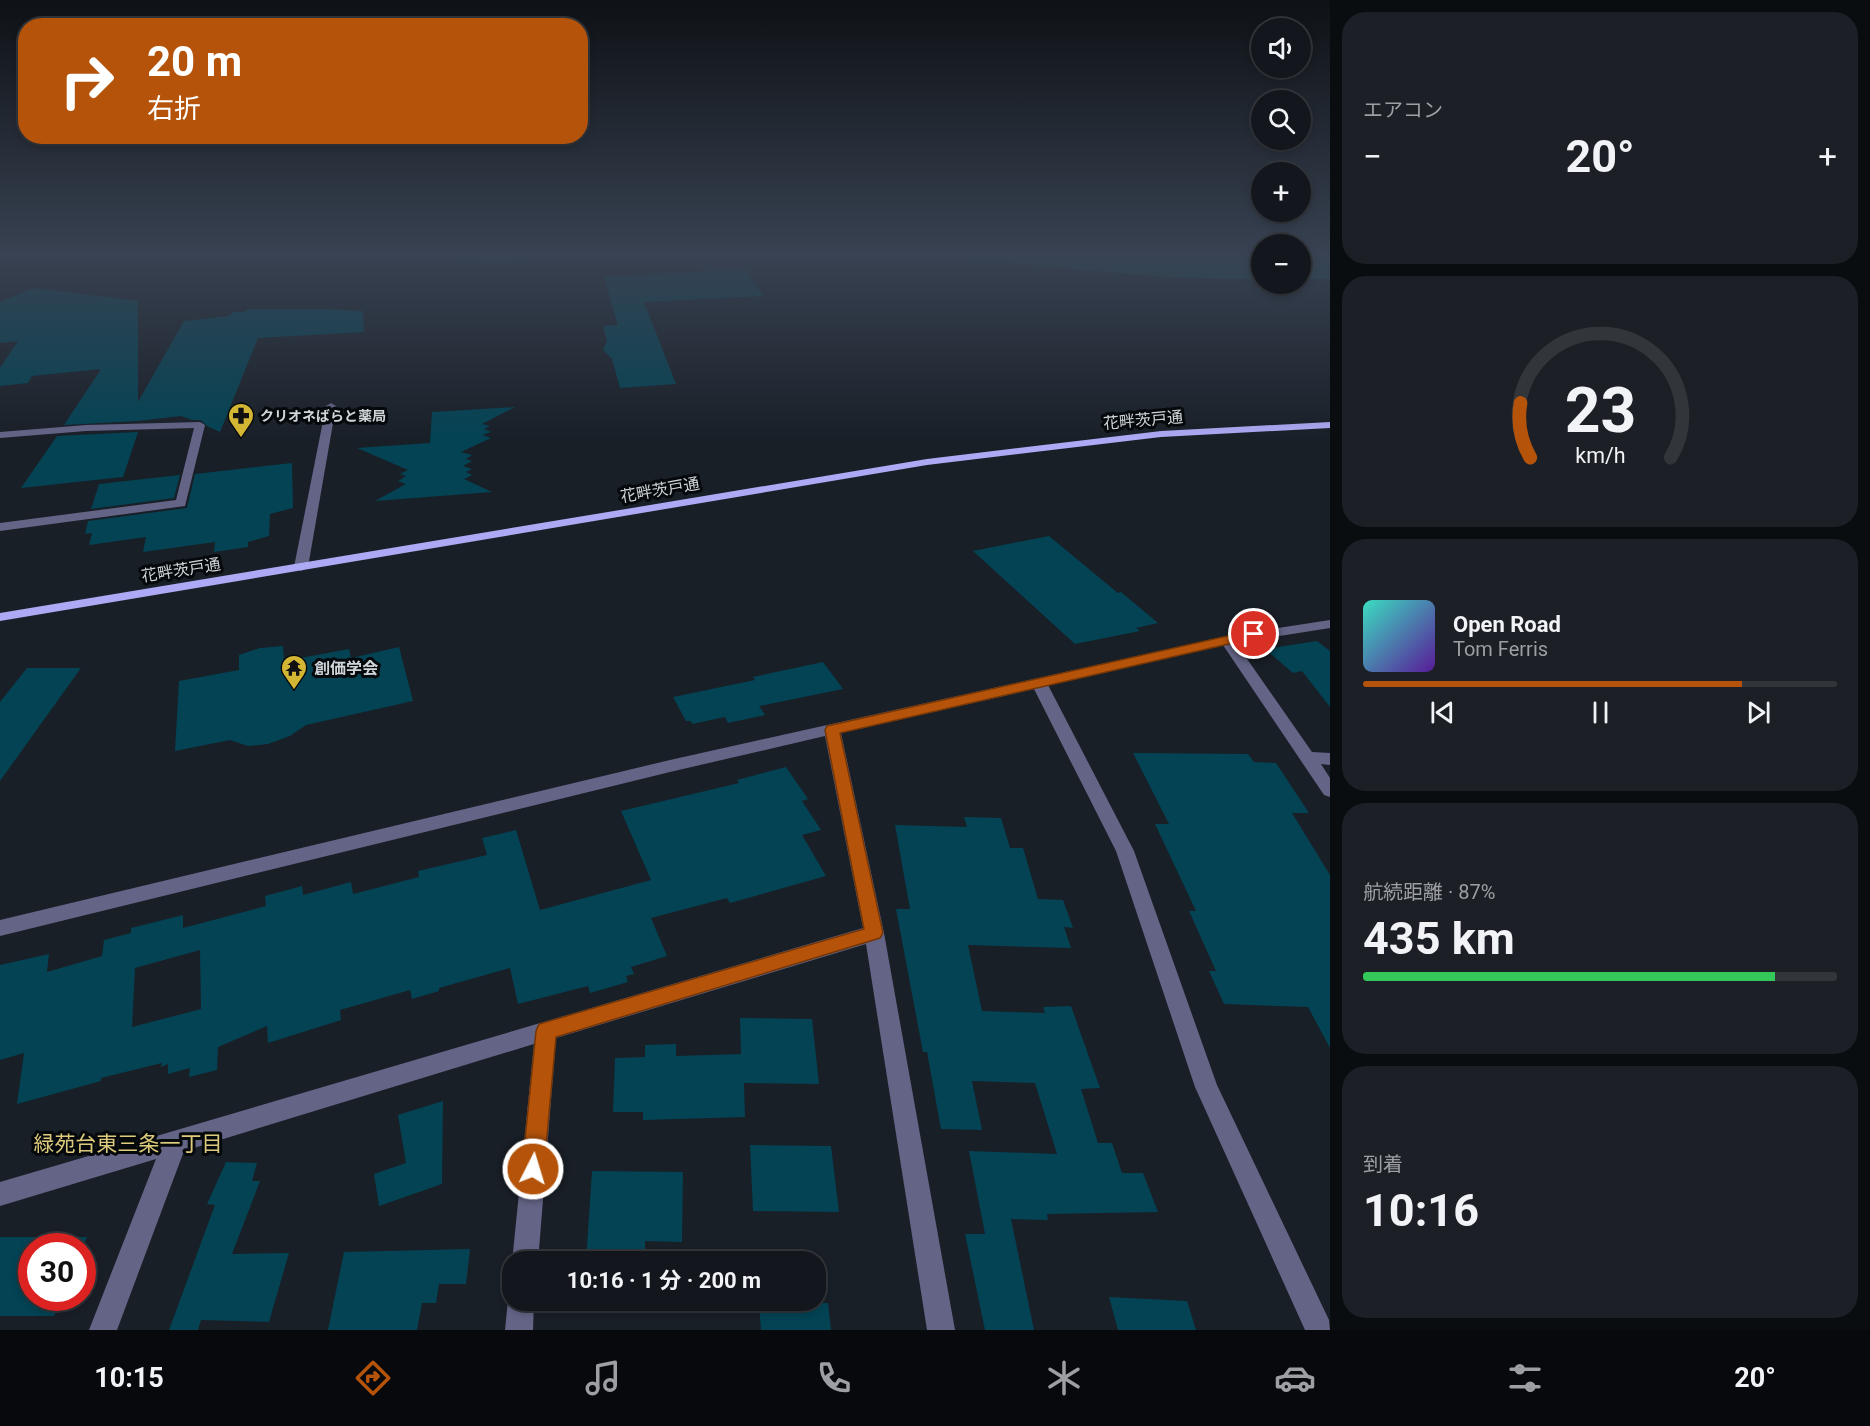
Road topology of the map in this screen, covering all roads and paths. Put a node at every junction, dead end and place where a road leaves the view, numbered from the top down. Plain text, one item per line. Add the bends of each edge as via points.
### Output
1 (331, 406) dead end
2 (1330, 424) edge
3 (0, 435) edge
4 (0, 527) edge
5 (301, 567) junction
6 (0, 617) edge
7 (1330, 624) edge
8 (1227, 640) junction
9 (1039, 682) junction
10 (832, 730) junction
11 (1308, 758) junction
12 (1330, 759) edge
13 (1330, 791) edge
14 (0, 928) edge
15 (873, 933) junction
16 (546, 1031) junction
17 (175, 1142) junction
18 (0, 1194) edge
19 (526, 1251) edge
20 (520, 1311) edge
21 (103, 1330) edge
22 (519, 1330) edge
23 (941, 1330) edge
24 (1319, 1330) edge

1 - 5 street
2 - 5 main road, 花畔茨戸通 via 1161,434 927,462
3 - 4 street via 200,425 181,503
5 - 6 main road, 花畔茨戸通
7 - 8 street
8 - 9 street
8 - 11 street
9 - 10 street
9 - 24 street via 1125,851 1206,1087
10 - 14 street
10 - 15 street
11 - 12 street
11 - 13 street
15 - 16 street
15 - 23 street
16 - 17 street
16 - 19 street
17 - 18 street
17 - 21 street
20 - 22 street

